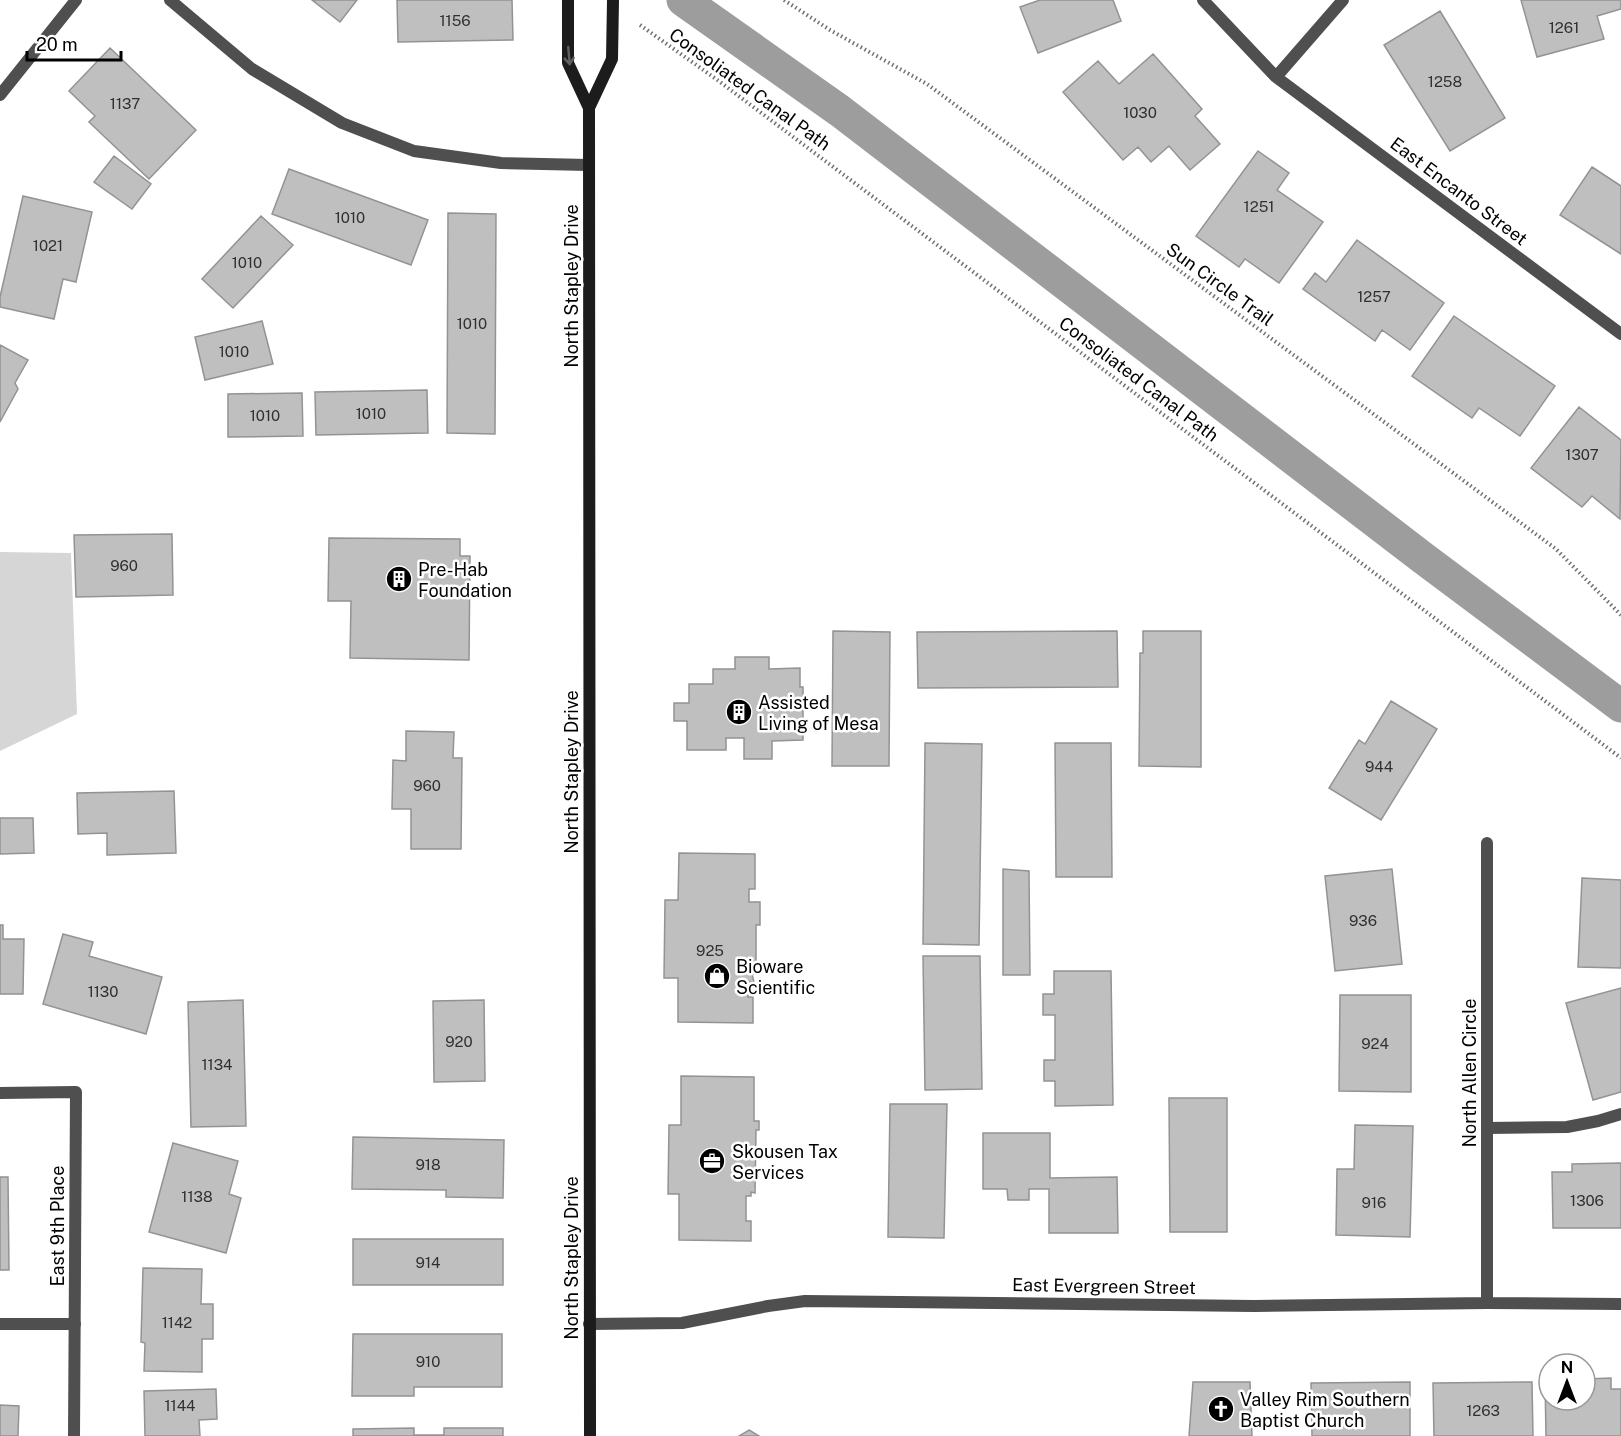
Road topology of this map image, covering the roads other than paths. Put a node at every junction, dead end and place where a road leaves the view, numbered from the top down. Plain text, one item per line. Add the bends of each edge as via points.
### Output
1 (76, 0) edge
2 (170, 0) edge
3 (568, 0) edge
4 (1203, 0) edge
5 (1343, 0) edge
6 (613, 3) edge
7 (1276, 77) junction
8 (0, 95) edge
9 (589, 108) junction
10 (589, 165) junction
11 (1621, 334) edge
12 (1487, 843) dead end
13 (0, 1093) edge
14 (1621, 1114) edge
15 (1487, 1128) junction
16 (1486, 1303) junction
17 (1621, 1304) edge
18 (0, 1324) edge
19 (75, 1324) junction
20 (589, 1324) junction
21 (74, 1436) edge
22 (590, 1436) edge

1 - 8 street
2 - 10 street via 252,69 352,127 414,151 501,163
3 -> 9 main road, North Stapley Drive via 568,63
4 - 7 street, East Encanto Street
5 - 7 street
6 - 9 main road, North Stapley Drive via 612,59
7 - 11 street, East Encanto Street
9 - 10 main road, North Stapley Drive
10 - 20 main road, North Stapley Drive
12 - 15 street, North Allen Circle
13 - 19 street, East 9th Place via 76,1092
14 - 15 street via 1568,1127
15 - 16 street, North Allen Circle
16 - 17 street, East Evergreen Street
16 - 20 street, East Evergreen Street via 805,1301 682,1323
18 - 19 street
19 - 21 street, East 9th Place
20 - 22 main road, North Stapley Drive

